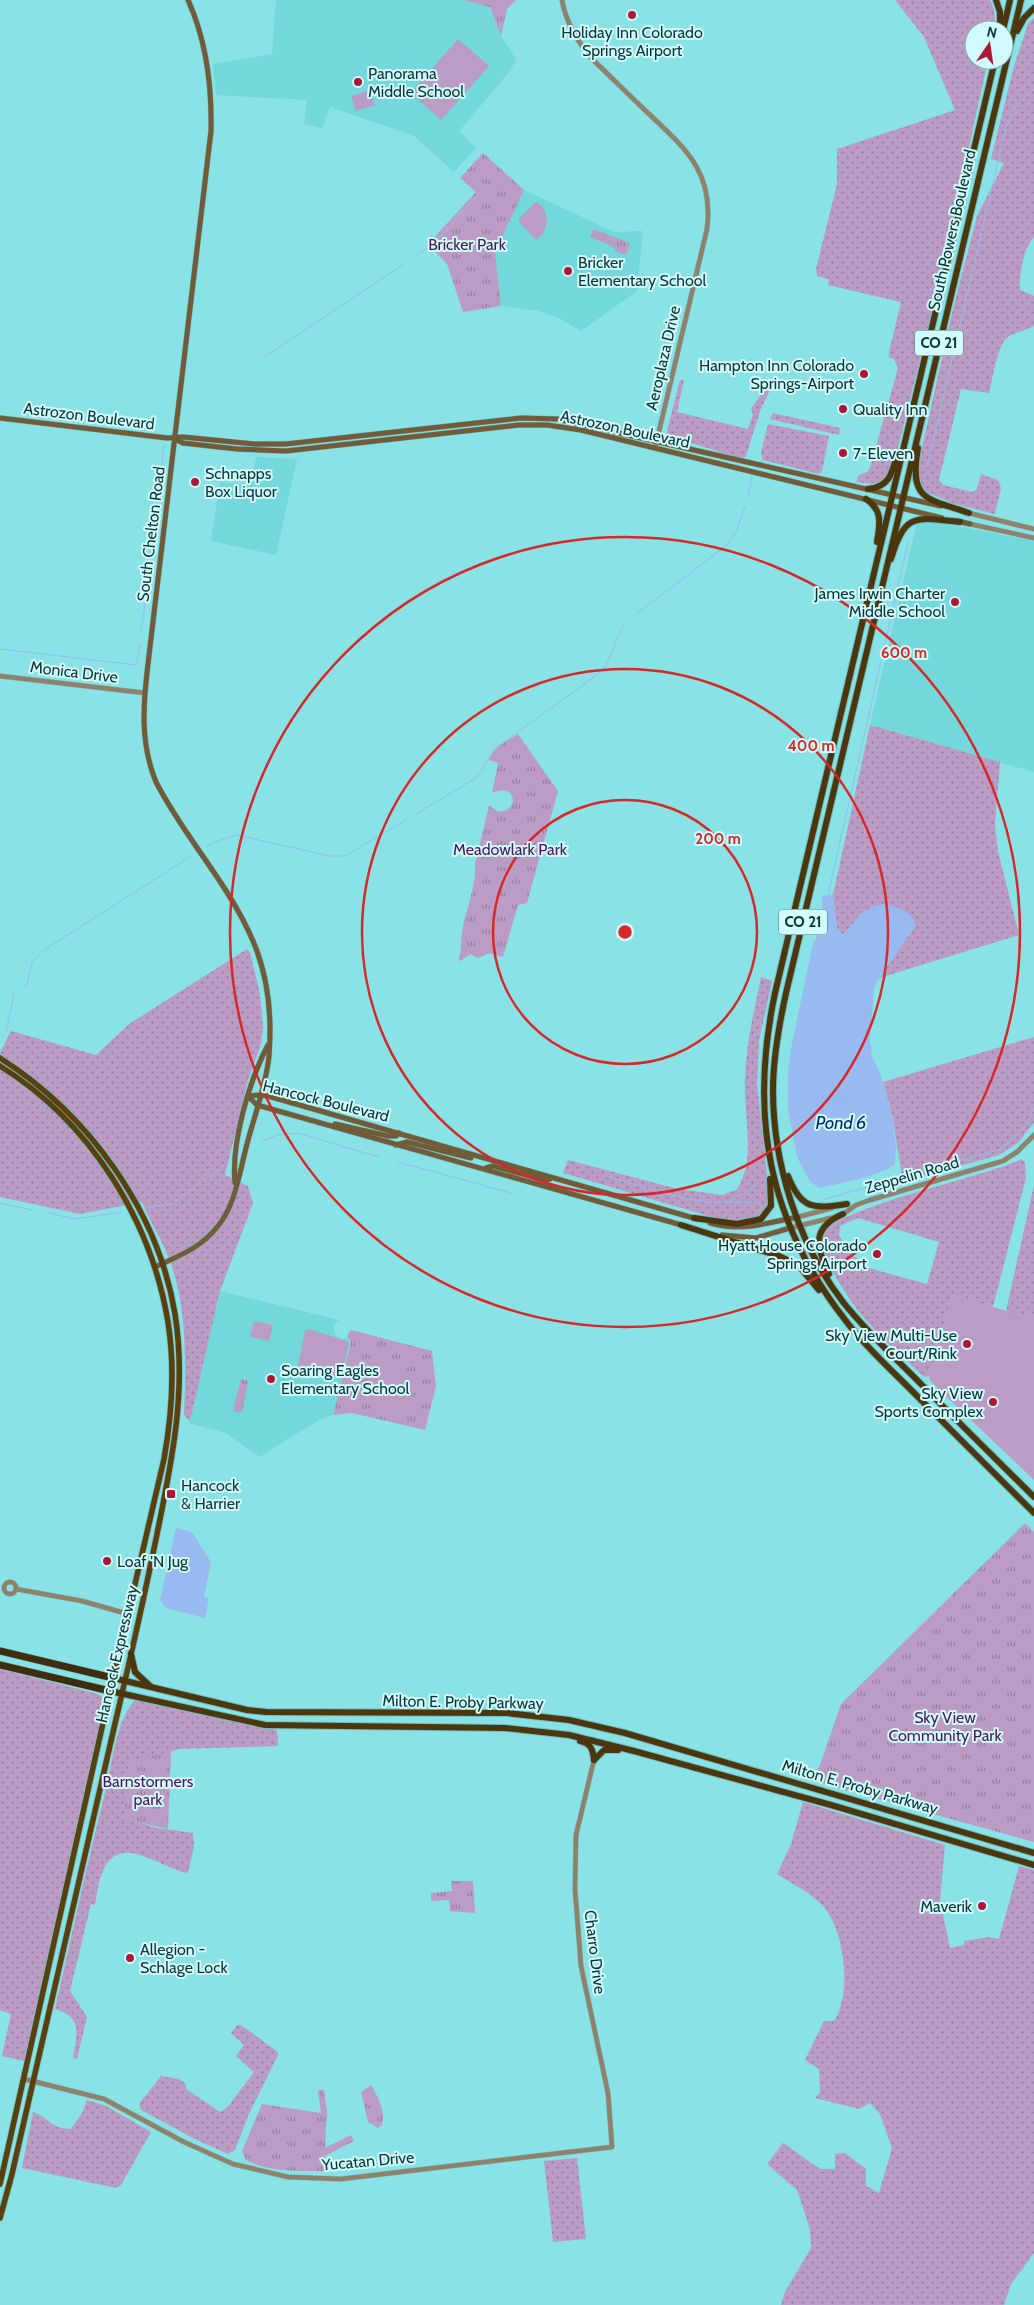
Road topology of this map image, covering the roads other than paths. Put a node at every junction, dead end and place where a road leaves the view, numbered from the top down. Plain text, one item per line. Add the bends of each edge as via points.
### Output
1 (188, 0) edge
2 (562, 0) edge
3 (996, 0) edge
4 (1010, 0) edge
5 (1021, 0) edge
6 (1034, 8) edge
7 (1001, 20) edge
8 (1005, 20) edge
9 (1014, 29) edge
10 (1014, 38) edge
11 (994, 70) edge
12 (1004, 70) edge
13 (926, 350) junction
14 (927, 394) junction
15 (0, 418) edge
16 (174, 438) junction
17 (657, 441) junction
18 (655, 448) junction
19 (868, 489) junction
20 (892, 495) junction
21 (902, 497) junction
22 (866, 499) junction
23 (890, 505) junction
24 (900, 508) junction
25 (969, 513) junction
26 (960, 522) junction
27 (970, 524) joint
28 (1034, 529) edge
29 (1034, 538) edge
30 (870, 586) junction
31 (873, 620) junction
32 (0, 676) edge
33 (145, 693) junction
34 (268, 1045) junction
35 (0, 1058) edge
36 (0, 1066) edge
37 (260, 1094) junction
38 (248, 1096) junction
39 (257, 1106) junction
40 (764, 1113) junction
41 (322, 1123) junction
42 (399, 1133) junction
43 (1034, 1135) edge
44 (777, 1138) junction
45 (396, 1145) junction
46 (492, 1161) junction
47 (485, 1169) junction
48 (553, 1179) junction
49 (550, 1187) junction
50 (236, 1189) junction
51 (616, 1196) junction
52 (847, 1204) junction
53 (856, 1205) junction
54 (843, 1214) junction
55 (798, 1217) junction
56 (694, 1218) junction
57 (786, 1219) junction
58 (681, 1225) junction
59 (800, 1226) junction
60 (790, 1228) junction
61 (162, 1264) junction
62 (155, 1266) junction
63 (843, 1302) junction
64 (847, 1322) junction
65 (1034, 1497) edge
66 (1034, 1513) edge
67 (2, 1585) edge
68 (16, 1589) junction
69 (128, 1614) junction
70 (0, 1651) edge
71 (130, 1654) junction
72 (0, 1665) edge
73 (113, 1678) junction
74 (125, 1681) junction
75 (151, 1687) junction
76 (110, 1691) junction
77 (122, 1693) junction
78 (524, 1729) junction
79 (634, 1750) junction
80 (594, 1760) junction
81 (1034, 1852) edge
82 (1034, 1865) edge
83 (24, 2079) junction
84 (34, 2081) junction
85 (612, 2147) joint
86 (0, 2184) edge
87 (0, 2218) edge

1 - 16 main road, South Chelton Road via 206,57 211,132
2 - 17 street, Aeroplaza Drive via 570,26 581,45 684,148 698,167 708,196 706,229
3 - 7 highway
4 - 8 highway
5 - 9 highway, South Powers Boulevard / CO 21
6 - 10 highway via 1024,18
11 - 13 highway, South Powers Boulevard / CO 21
12 - 14 highway, South Powers Boulevard / CO 21
13 - 19 highway via 891,476 884,485
13 - 20 highway, South Powers Boulevard / CO 21
14 - 21 highway, South Powers Boulevard / CO 21
14 - 25 highway via 915,468 916,484 931,500
15 - 16 main road, Astrozon Boulevard
16 - 17 main road, Astrozon Boulevard via 286,444 532,417 571,421
16 - 18 main road, Astrozon Boulevard via 184,443 254,451 286,451 535,425 581,430
16 - 33 main road, South Chelton Road
17 - 18 street, Aeroplaza Drive
17 - 19 main road, Astrozon Boulevard
18 - 22 main road, Astrozon Boulevard
19 - 20 main road, Astrozon Boulevard
20 - 21 main road, Astrozon Boulevard
20 - 23 highway, South Powers Boulevard / CO 21
21 - 24 highway, South Powers Boulevard / CO 21
21 - 25 main road, Astrozon Boulevard
22 - 23 main road, Astrozon Boulevard
22 - 30 highway via 877,509 880,521
23 - 24 main road, Astrozon Boulevard
23 - 30 highway, South Powers Boulevard / CO 21
24 - 26 main road, Astrozon Boulevard
24 - 31 highway, South Powers Boulevard / CO 21
25 - 28 street, Astrozon Boulevard
26 - 27 main road, Astrozon Boulevard
26 - 31 highway via 924,518 905,528 897,541
27 - 29 street, Astrozon Boulevard
30 - 40 highway, South Powers Boulevard / CO 21 via 769,1023 764,1060
31 - 44 highway, South Powers Boulevard / CO 21 via 779,1026 773,1089
32 - 33 street, Monica Drive
33 - 34 main road, South Chelton Road via 144,740 156,782 241,917 261,962 268,996
34 - 37 main road, South Chelton Road via 269,1056
34 - 38 main road, South Chelton Road
35 - 61 main road, Hancock Expressway via 51,1096 104,1154 144,1220
36 - 62 main road, Hancock Expressway via 52,1107 95,1154 135,1218
37 - 38 main road, Hancock Boulevard
37 - 39 main road, South Chelton Road
37 - 42 main road, Hancock Boulevard
38 - 39 main road, Hancock Boulevard
38 - 50 main road, South Chelton Road via 233,1162
39 - 41 main road, Hancock Boulevard
39 - 50 main road, South Chelton Road
40 - 56 highway via 765,1150 772,1194 769,1211 761,1219 744,1224
40 - 57 highway, South Powers Boulevard / CO 21 via 772,1176
41 - 42 main road via 388,1136
41 - 45 main road, Hancock Boulevard
42 - 46 main road, Hancock Boulevard
43 - 53 street, Zeppelin Road via 1003,1161
44 - 52 highway via 787,1174 805,1204 817,1208
44 - 55 highway, South Powers Boulevard / CO 21 via 786,1182
45 - 46 main road via 407,1142 456,1156
45 - 47 main road, Hancock Boulevard
46 - 48 main road, Hancock Boulevard
47 - 48 main road via 493,1166 545,1180
47 - 49 main road, Hancock Boulevard
48 - 49 main road
48 - 51 main road, Hancock Boulevard
49 - 51 main road via 558,1183
49 - 58 main road, Hancock Boulevard
50 - 61 main road, South Chelton Road via 224,1217 207,1237 184,1255
51 - 56 main road, Hancock Boulevard
52 - 53 street
52 - 55 street, Zeppelin Road
53 - 54 street, Zeppelin Road
54 - 59 street, Zeppelin Road
54 - 63 highway via 821,1231 819,1244 821,1256
55 - 57 main road, Hancock Boulevard
55 - 59 highway, South Powers Boulevard / CO 21
56 - 57 main road, Hancock Boulevard via 740,1228
57 - 60 highway, South Powers Boulevard / CO 21
58 - 60 main road, Hancock Boulevard via 746,1239
58 - 64 highway via 793,1263
59 - 60 street, Zeppelin Road
59 - 63 highway, South Powers Boulevard / CO 21
60 - 64 highway, South Powers Boulevard / CO 21 via 811,1271
61 - 62 main road, South Chelton Road
61 - 71 main road, Hancock Expressway via 175,1313 180,1401 172,1464
62 - 69 main road, Hancock Expressway via 168,1324 170,1415 164,1459
63 - 65 highway, South Powers Boulevard / CO 21 via 870,1334
64 - 66 highway, South Powers Boulevard / CO 21
67 - 68 street via 11,1581
67 - 68 street via 8,1594
68 - 69 street via 82,1601
69 - 73 main road, Hancock Expressway
70 - 73 highway, Milton E. Proby Parkway
71 - 74 main road, Hancock Expressway
71 - 75 highway via 135,1672
72 - 76 highway, Milton E. Proby Parkway
73 - 74 highway, Milton E. Proby Parkway
73 - 76 main road, Hancock Expressway
74 - 75 highway, Milton E. Proby Parkway
74 - 77 main road, Hancock Expressway
75 - 81 highway, Milton E. Proby Parkway via 266,1712 498,1713 569,1720 625,1733
76 - 77 highway, Milton E. Proby Parkway
76 - 83 main road, Hancock Expressway
77 - 78 highway, Milton E. Proby Parkway via 266,1725
77 - 84 main road, Hancock Expressway
78 - 79 highway, Milton E. Proby Parkway via 569,1735
78 - 80 highway via 530,1733 584,1742 592,1749
79 - 80 highway via 608,1749 600,1752
79 - 82 highway, Milton E. Proby Parkway
80 - 85 street, Charro Drive via 576,1835 575,1889 581,1966 608,2093
83 - 84 street, Yucatan Drive
83 - 86 main road, Hancock Expressway
84 - 85 street, Yucatan Drive via 104,2099 233,2164 288,2177 341,2179
84 - 87 main road, Hancock Expressway

